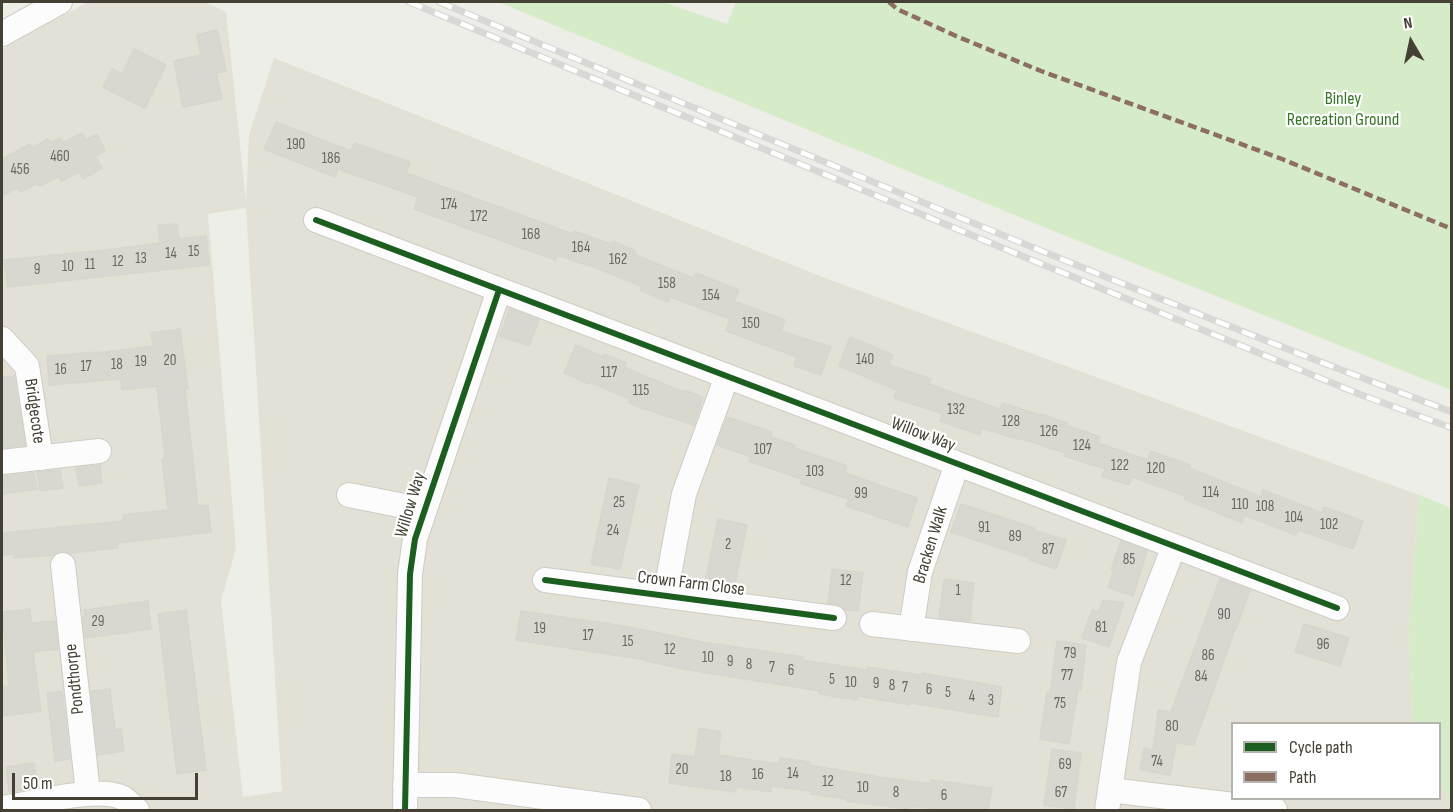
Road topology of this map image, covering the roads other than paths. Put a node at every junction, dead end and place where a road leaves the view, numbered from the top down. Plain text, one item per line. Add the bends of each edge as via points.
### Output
1 (60, 2) edge
2 (2, 34) edge
3 (316, 220) dead end
4 (499, 290) junction
5 (2, 339) edge
6 (727, 376) junction
7 (99, 451) dead end
8 (40, 458) junction
9 (2, 462) edge
10 (957, 464) junction
11 (349, 495) dead end
12 (424, 510) junction
13 (1174, 546) junction
14 (63, 566) dead end
15 (545, 580) dead end
16 (666, 596) junction
17 (1337, 608) dead end
18 (834, 618) dead end
19 (872, 624) dead end
20 (911, 628) junction
21 (1018, 641) dead end
22 (405, 785) junction
23 (88, 793) junction
24 (1108, 800) edge
25 (4, 808) edge
26 (137, 810) edge
27 (405, 810) edge
28 (639, 810) edge
29 (1275, 810) edge

1 - 2 street
3 - 4 street, Willow Way
4 - 6 street, Willow Way
4 - 12 street, Willow Way
5 - 8 street, Bridgecote via 27,366
6 - 10 street, Willow Way
6 - 16 street, Crown Farm Close via 684,494
7 - 8 street, Bridgecote
8 - 9 street, Bridgecote
10 - 13 street, Willow Way
10 - 20 street, Bracken Walk via 920,572
11 - 12 street, Willow Way
12 - 22 street, Willow Way via 410,574
13 - 17 street, Willow Way
13 - 24 street via 1129,662
14 - 23 street, Pondthorpe
15 - 16 street, Crown Farm Close
16 - 18 street, Crown Farm Close
19 - 20 street
20 - 21 street
22 - 27 street, Willow Way
22 - 28 street via 455,785
23 - 25 street
23 - 26 street via 124,798
24 - 29 street

